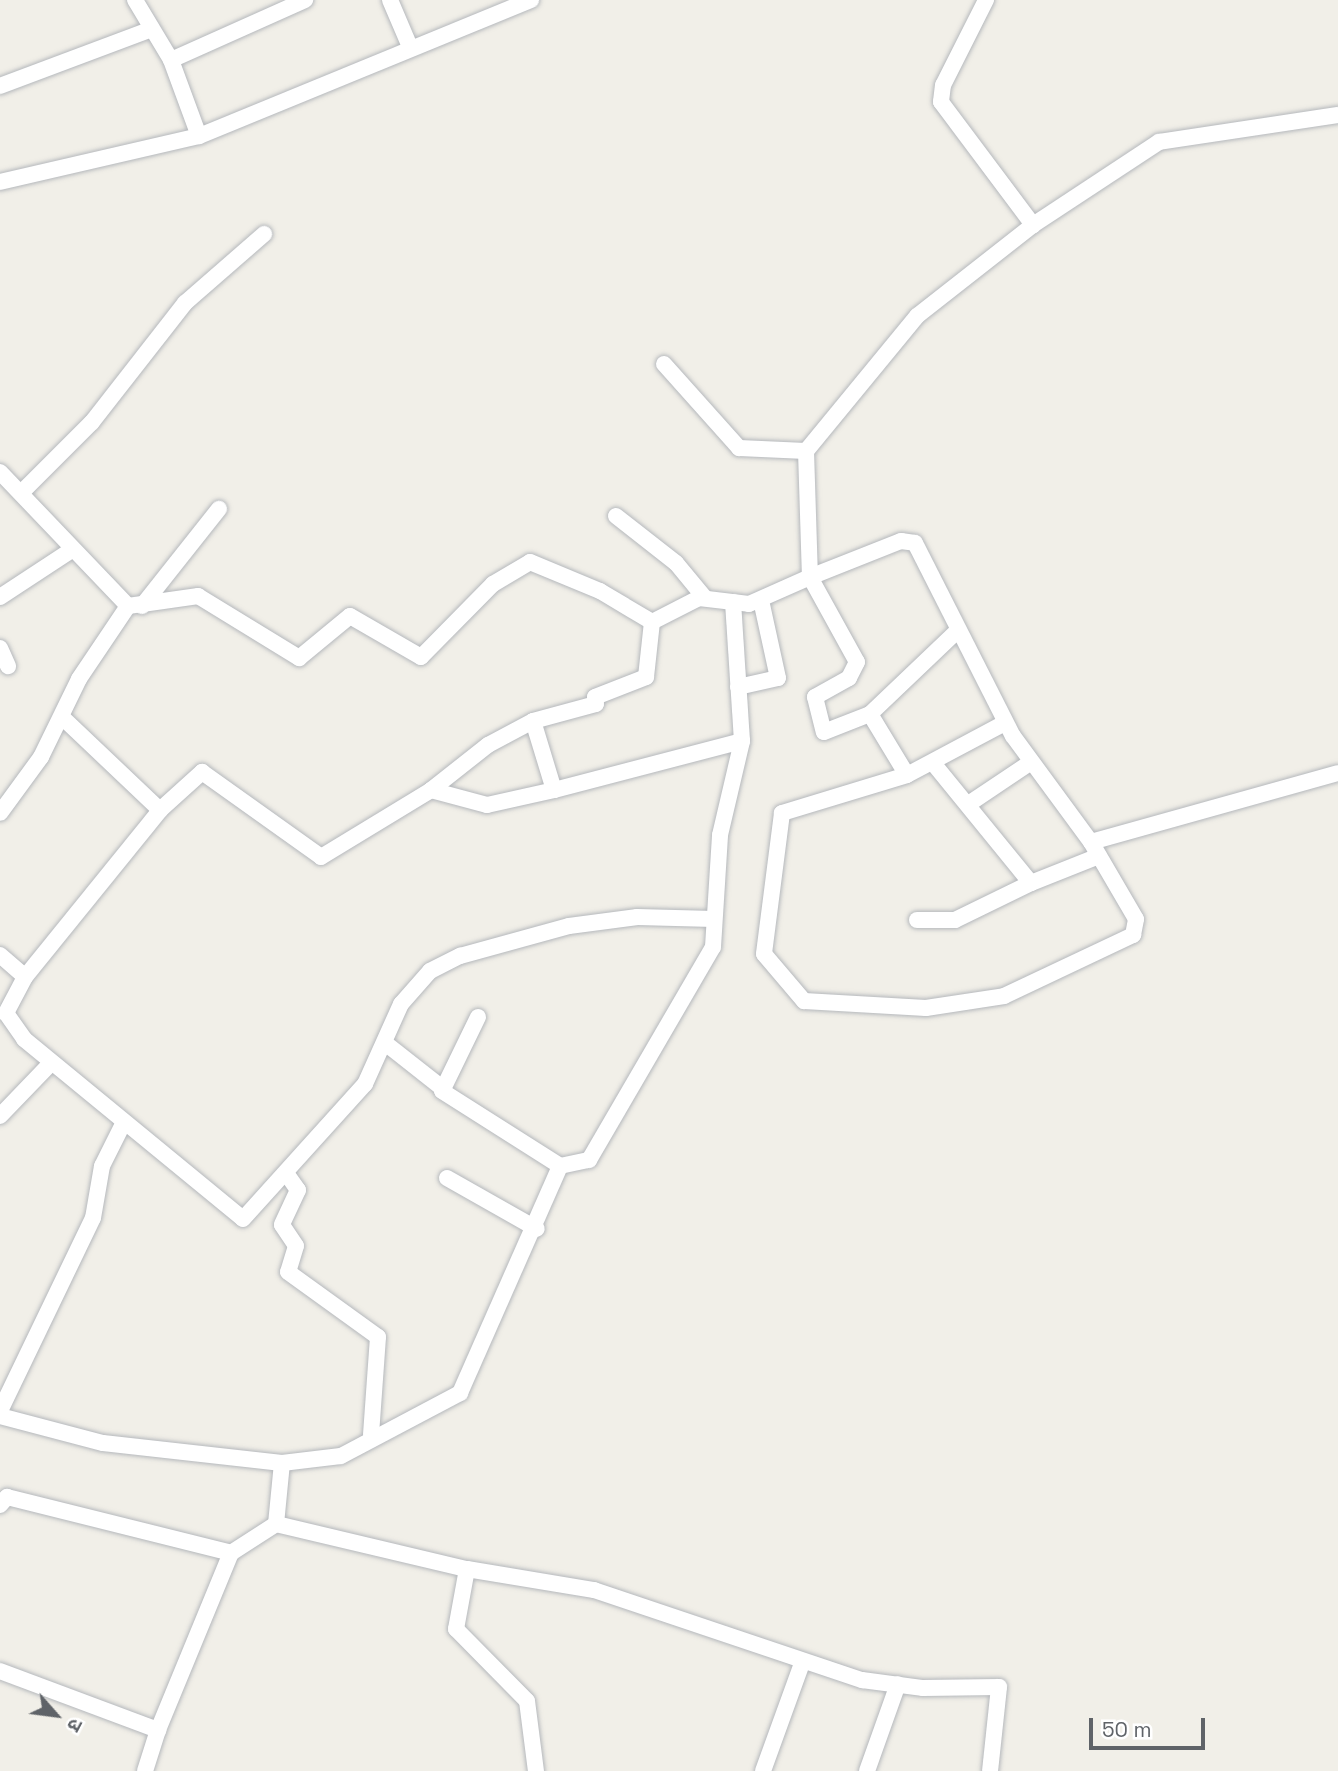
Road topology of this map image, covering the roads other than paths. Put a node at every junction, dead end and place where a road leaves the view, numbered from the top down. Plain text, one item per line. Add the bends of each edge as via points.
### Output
1 (135, 0) edge
2 (305, 0) edge
3 (390, 0) edge
4 (531, 0) edge
5 (986, 0) edge
6 (152, 29) junction
7 (410, 47) junction
8 (171, 60) junction
9 (0, 86) edge
10 (1338, 115) edge
11 (199, 136) junction
12 (0, 182) edge
13 (1033, 225) junction
14 (264, 234) dead end
15 (664, 364) dead end
16 (806, 451) junction
17 (0, 472) edge
18 (22, 492) junction
19 (219, 509) dead end
20 (617, 516) dead end
21 (73, 549) junction
22 (810, 577) junction
23 (0, 597) edge
24 (704, 597) junction
25 (761, 600) junction
26 (733, 602) junction
27 (135, 606) junction
28 (652, 622) junction
29 (955, 633) junction
30 (0, 648) edge
31 (8, 666) dead end
32 (738, 687) junction
33 (870, 714) junction
34 (63, 718) junction
35 (533, 721) junction
36 (1005, 723) junction
37 (742, 741) junction
38 (933, 762) junction
39 (1031, 762) junction
40 (1338, 773) edge
41 (907, 775) junction
42 (431, 790) junction
43 (554, 790) junction
44 (970, 803) junction
45 (160, 810) junction
46 (0, 813) edge
47 (1095, 849) junction
48 (1031, 883) junction
49 (714, 919) junction
50 (917, 920) dead end
51 (0, 956) edge
52 (25, 977) junction
53 (478, 1017) dead end
54 (386, 1043) junction
55 (50, 1064) junction
56 (441, 1087) junction
57 (0, 1116) edge
58 (124, 1122) junction
59 (560, 1166) junction
60 (286, 1174) junction
61 (447, 1178) dead end
62 (537, 1229) junction
63 (0, 1413) edge
64 (371, 1435) junction
65 (282, 1463) junction
66 (0, 1505) edge
67 (276, 1524) junction
68 (231, 1553) junction
69 (467, 1569) junction
70 (802, 1663) junction
71 (0, 1671) edge
72 (898, 1685) junction
73 (158, 1730) junction
74 (145, 1771) edge
75 (536, 1771) edge
76 (763, 1771) edge
77 (867, 1771) edge
78 (990, 1771) edge

1 - 6 street
2 - 8 street
3 - 7 street
4 - 7 street
5 - 13 street via 943,85 941,102
6 - 8 street
6 - 9 street
7 - 11 street
8 - 11 street
10 - 13 street via 1159,142
11 - 12 street
13 - 16 street via 917,316
14 - 18 street via 185,303 92,422
15 - 16 street via 739,449
16 - 22 street
17 - 18 street
18 - 21 street
19 - 27 street
20 - 24 street via 676,564
21 - 23 street
21 - 27 street
22 - 25 street
22 - 29 street via 912,541
22 - 33 street via 857,662 849,678 815,697 820,729
24 - 26 street
24 - 28 street
25 - 26 street
25 - 32 street via 778,678
26 - 32 street
27 - 28 street via 198,596 299,658 350,616 421,657 484,592 530,562 600,591
27 - 34 street via 79,679
28 - 35 street via 646,677 595,696 597,704
29 - 33 street
29 - 36 street
30 - 31 street
32 - 37 street
33 - 41 street
34 - 45 street
34 - 46 street
35 - 42 street
35 - 43 street
36 - 38 street
36 - 39 street
37 - 43 street
37 - 49 street via 720,835
38 - 41 street
38 - 44 street
39 - 44 street
39 - 47 street
40 - 47 street
41 - 47 street via 782,813 764,954 804,1001 926,1008 1004,996 1136,932 1136,919
42 - 43 street via 487,805
42 - 45 street via 327,858 205,771
44 - 48 street
45 - 52 street
47 - 48 street
48 - 50 street via 955,920
49 - 54 street via 637,917 569,926 460,956 430,971 401,1004
49 - 59 street via 705,966 595,1153 583,1164
51 - 52 street
52 - 55 street via 6,1013
53 - 56 street
54 - 56 street
54 - 60 street via 365,1084
55 - 57 street
55 - 58 street
56 - 59 street via 477,1117
58 - 60 street via 243,1219
58 - 63 street via 102,1166 93,1219
59 - 62 street
60 - 64 street via 298,1190 282,1225 296,1247 288,1272 378,1337
61 - 62 street
62 - 64 street via 460,1393
63 - 65 street via 103,1443
64 - 65 street via 341,1456
65 - 67 street
66 - 68 street via 7,1497 134,1534
67 - 68 street
67 - 69 street
68 - 73 street
69 - 70 street via 594,1590 682,1615
69 - 75 street via 456,1629 527,1701
70 - 72 street
70 - 76 street
71 - 73 street
72 - 77 street
72 - 78 street via 1001,1689
73 - 74 street

